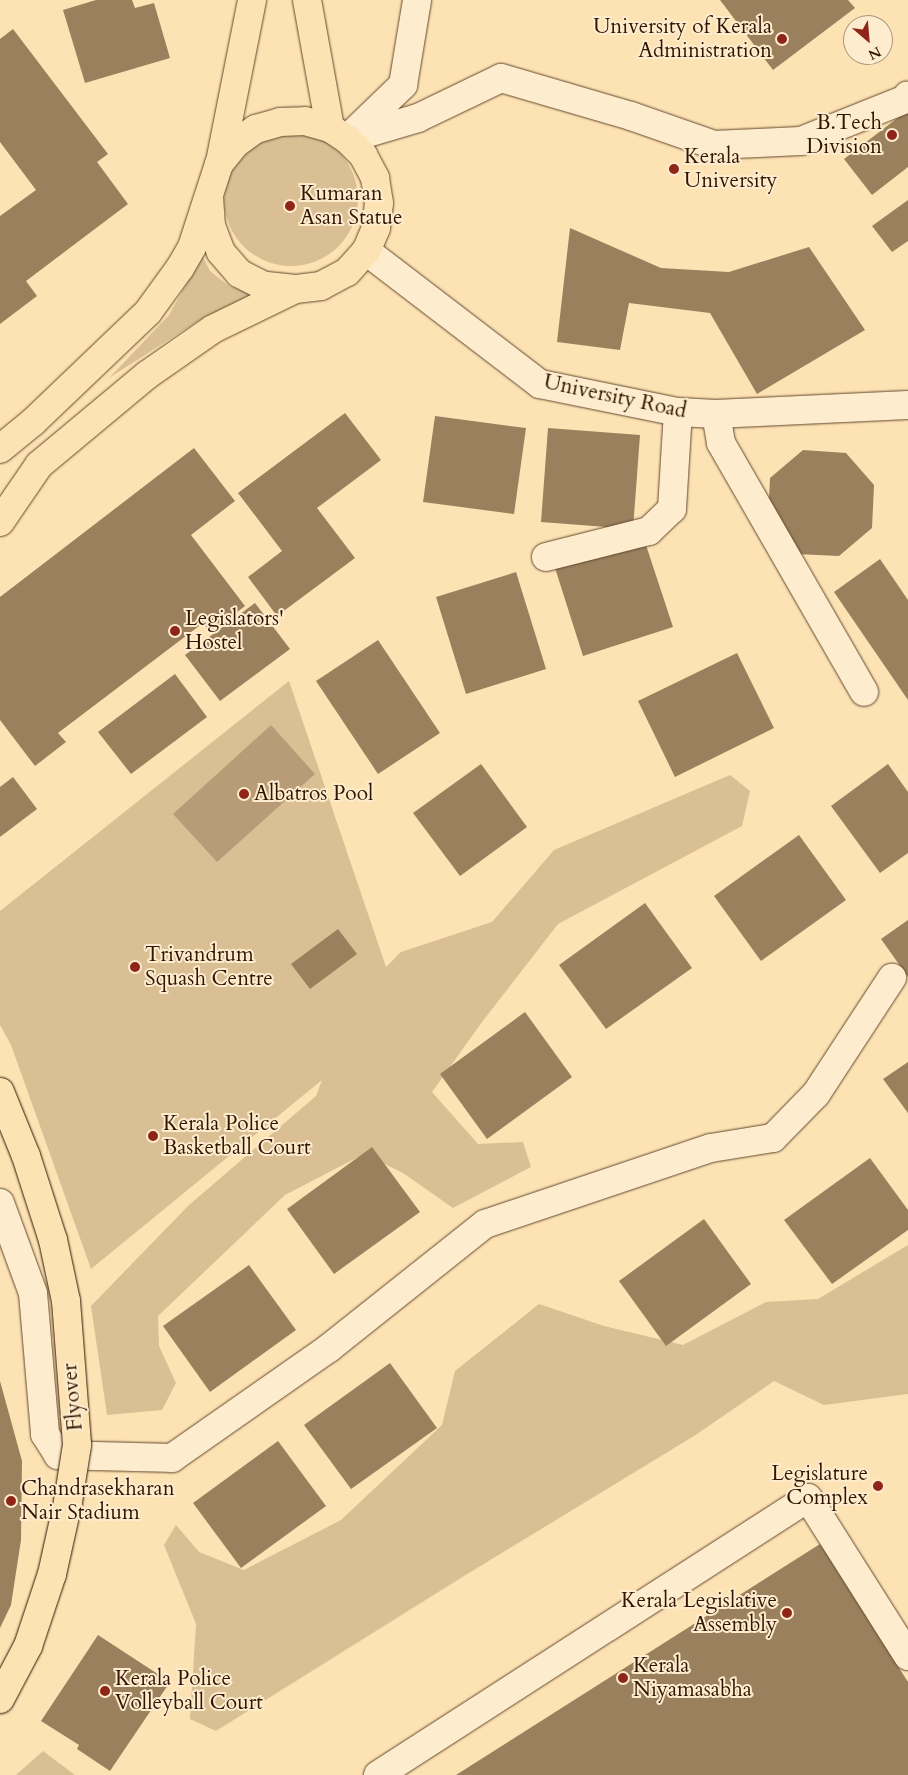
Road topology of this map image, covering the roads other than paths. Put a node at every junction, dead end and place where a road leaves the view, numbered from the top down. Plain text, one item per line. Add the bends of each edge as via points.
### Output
1 (252, 0) edge
2 (307, 0) edge
3 (416, 0) edge
4 (908, 95) edge
5 (338, 133) junction
6 (219, 164) junction
7 (209, 199) junction
8 (366, 251) junction
9 (295, 289) junction
10 (908, 405) edge
11 (678, 412) junction
12 (716, 414) junction
13 (33, 422) junction
14 (0, 436) edge
15 (0, 449) edge
16 (39, 465) junction
17 (0, 495) edge
18 (0, 522) edge
19 (546, 557) dead end
20 (864, 692) dead end
21 (892, 978) dead end
22 (0, 1092) edge
23 (0, 1204) edge
24 (908, 1656) edge
25 (0, 1699) edge
26 (378, 1775) edge

1 - 6 main road
2 - 5 main road
3 - 5 street via 403,85
4 - 5 street via 801,141 714,145 631,116 501,78 418,118
5 - 6 main road via 305,121 280,122 256,129 235,144
5 - 8 main road via 363,155 375,178 379,202 376,228
6 - 7 main road
7 - 9 main road via 210,226 221,252 239,273 264,286
7 - 13 main road via 192,248 148,312
8 - 9 main road via 338,277 321,286
8 - 11 street, University Road via 540,384
9 - 16 main road via 213,329 147,375
10 - 12 street, University Road
11 - 12 street, University Road
11 - 19 street via 672,509 649,531
12 - 20 street via 721,443
13 - 14 main road
13 - 15 main road
16 - 17 main road
16 - 18 main road
21 - 23 street via 816,1094 772,1138 711,1148 485,1224 329,1348 172,1458 58,1455 45,1434 33,1293
22 - 25 main road, Flyover, bridge via 26,1156 53,1240 66,1301 77,1445 52,1574 28,1646
24 - 26 street via 808,1498

